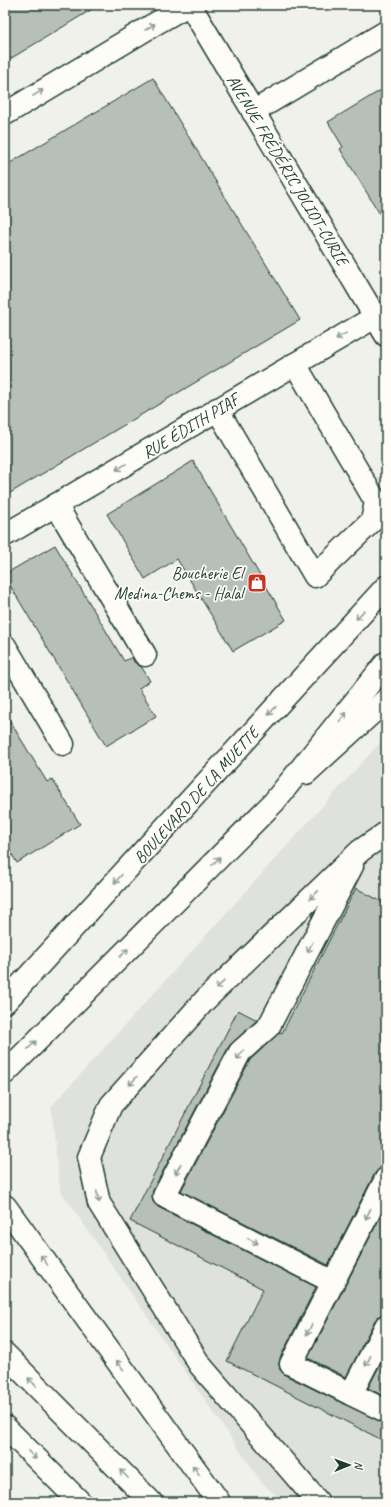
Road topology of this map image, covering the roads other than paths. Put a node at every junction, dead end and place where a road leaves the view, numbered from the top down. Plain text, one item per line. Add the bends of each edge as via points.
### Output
1 (189, 5) edge
2 (386, 32) edge
3 (253, 112) junction
4 (5, 114) edge
5 (381, 326) edge
6 (295, 364) junction
7 (217, 409) junction
8 (56, 505) junction
9 (5, 535) edge
10 (386, 587) edge
11 (5, 646) edge
12 (144, 656) dead end
13 (386, 663) edge
14 (386, 700) edge
15 (63, 744) dead end
16 (274, 802) junction
17 (386, 833) edge
18 (360, 851) junction
19 (12, 990) edge
20 (5, 1002) edge
21 (5, 1073) edge
22 (386, 1179) edge
23 (5, 1206) edge
24 (333, 1282) junction
25 (386, 1326) edge
26 (5, 1354) edge
27 (351, 1394) junction
28 (386, 1411) edge
29 (5, 1427) edge
30 (80, 1502) edge
31 (151, 1502) edge
32 (219, 1502) edge
33 (318, 1502) edge

1 - 3 main road, AVENUE FRÉDÉRIC JOLIOT-CURIE
4 -> 1 main road
2 - 3 main road
3 - 5 main road, AVENUE FRÉDÉRIC JOLIOT-CURIE
5 -> 6 main road, RUE ÉDITH PIAF
6 - 7 main road, RUE ÉDITH PIAF
6 - 7 main road via 376,502 372,521 316,576
7 -> 8 main road, RUE ÉDITH PIAF
8 - 9 main road, RUE ÉDITH PIAF
8 - 12 main road
10 -> 19 main road, BOULEVARD DE LA MUETTE
11 - 15 main road
16 -> 13 main road
14 - 16 main road
21 -> 16 main road
17 - 18 main road
18 -> 24 main road via 269,1026 240,1052 164,1196
18 -> 33 main road via 204,1000 111,1105 89,1157 98,1203 200,1365
19 - 20 main road, BOULEVARD DE LA MUETTE
22 -> 24 main road
32 -> 23 main road
24 -> 27 main road via 291,1364
25 -> 27 main road
31 -> 26 main road
27 - 28 main road
29 -> 30 main road

